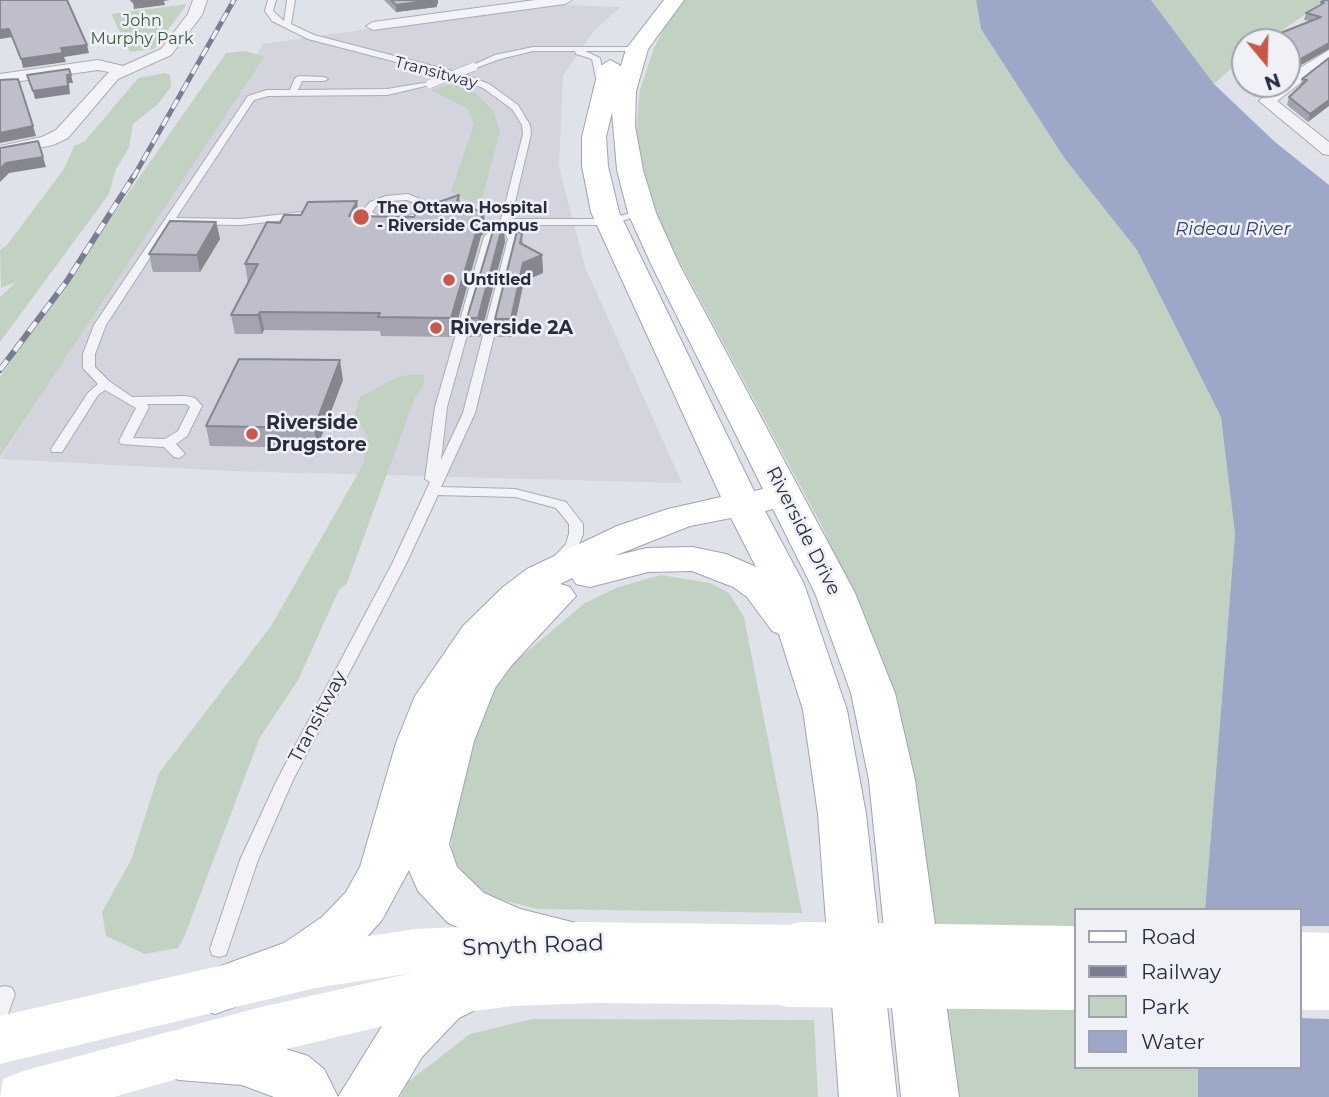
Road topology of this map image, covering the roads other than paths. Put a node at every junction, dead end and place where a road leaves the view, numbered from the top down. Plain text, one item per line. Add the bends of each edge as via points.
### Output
1 (200, 0) edge
2 (272, 0) edge
3 (291, 0) edge
4 (460, 0) edge
5 (565, 0) edge
6 (650, 0) edge
7 (674, 0) edge
8 (473, 12) junction
9 (287, 26) junction
10 (373, 26) dead end
11 (546, 48) junction
12 (627, 48) junction
13 (1329, 54) edge
14 (125, 71) junction
15 (1301, 73) edge
16 (0, 79) edge
17 (324, 79) dead end
18 (293, 92) junction
19 (602, 93) junction
20 (1267, 98) edge
21 (1329, 150) edge
22 (0, 151) edge
23 (642, 213) junction
24 (371, 216) junction
25 (506, 217) junction
26 (607, 217) junction
27 (168, 221) junction
28 (358, 221) edge
29 (219, 222) junction
30 (308, 222) edge
31 (105, 384) junction
32 (129, 401) junction
33 (168, 443) junction
34 (57, 449) dead end
35 (179, 454) dead end
36 (431, 491) junction
37 (789, 503) junction
38 (746, 509) junction
39 (590, 575) junction
40 (541, 578) junction
41 (808, 651) junction
42 (578, 943) junction
43 (1074, 951) edge
44 (1301, 954) edge
45 (1329, 955) edge
46 (796, 964) junction
47 (217, 970) junction
48 (1074, 985) edge
49 (1301, 987) edge
50 (1329, 987) edge
51 (466, 989) junction
52 (2, 1015) edge
53 (179, 1055) junction
54 (23, 1097) edge
55 (309, 1097) edge
56 (367, 1097) edge
57 (868, 1097) edge
58 (930, 1097) edge

1 - 14 street via 200,8 166,52
2 - 9 lane via 269,11
3 - 9 lane
4 - 8 street
5 - 8 street
6 - 12 main road, Riverside Drive
7 - 12 main road, Riverside Drive
8 - 10 street
9 - 25 lane, Transitway via 344,48 461,76 507,99 522,116 527,134
11 - 12 lane
11 - 18 lane, bridge via 520,51 429,84 387,92
11 - 19 lane via 597,58
12 - 19 main road, Riverside Drive
12 - 23 main road, Riverside Drive via 623,126
13 - 15 street
14 - 16 street via 98,65
14 - 22 street via 113,76 62,134
17 - 18 lane via 299,78
18 - 27 lane via 251,98
19 - 26 main road, Riverside Drive via 594,137 595,166
20 - 21 street
23 - 26 lane
23 - 37 main road, Riverside Drive
24 - 24 lane via 402,222 420,217 428,209 423,201 398,197 380,200
24 - 28 lane
24 - 29 lane
25 - 26 lane
25 - 36 lane, Transitway via 489,237 441,407
25 - 36 lane, Transitway via 513,239 469,413
26 - 38 main road, Riverside Drive
27 - 29 lane
27 - 31 lane via 100,325 89,368
29 - 30 lane via 245,229
31 - 32 lane
31 - 34 lane via 94,393
32 - 33 lane via 143,407 125,441
32 - 33 lane via 194,402 183,433
33 - 35 lane
36 - 40 lane via 515,493 561,505 576,524 576,534 572,545
36 - 47 lane, Transitway via 399,564 285,780 249,860
37 - 38 main road
37 - 58 main road, Riverside Drive via 850,627 884,734
38 - 39 main road via 646,545
38 - 40 main road via 681,517 630,534
38 - 41 main road, Riverside Drive via 784,584
39 - 41 main road via 647,559 712,563 761,588
39 - 42 main road via 537,612 475,684 454,730 425,844 436,877 466,908 512,928
40 - 47 main road via 495,616 437,696 419,743 384,870 359,912 303,959
41 - 57 main road, Riverside Drive via 834,755
42 - 46 main road, Smyth Road
42 - 47 main road, Smyth Road via 415,951 315,966
43 - 46 main road, Smyth Road, bridge
44 - 45 main road
46 - 48 main road, Smyth Road, bridge
46 - 51 main road, Smyth Road
47 - 52 main road, Smyth Road
49 - 50 main road
51 - 53 main road, Smyth Road via 355,1008
51 - 56 main road via 440,1002 403,1040
53 - 54 main road, Smyth Road
53 - 55 main road via 242,1060 288,1074

